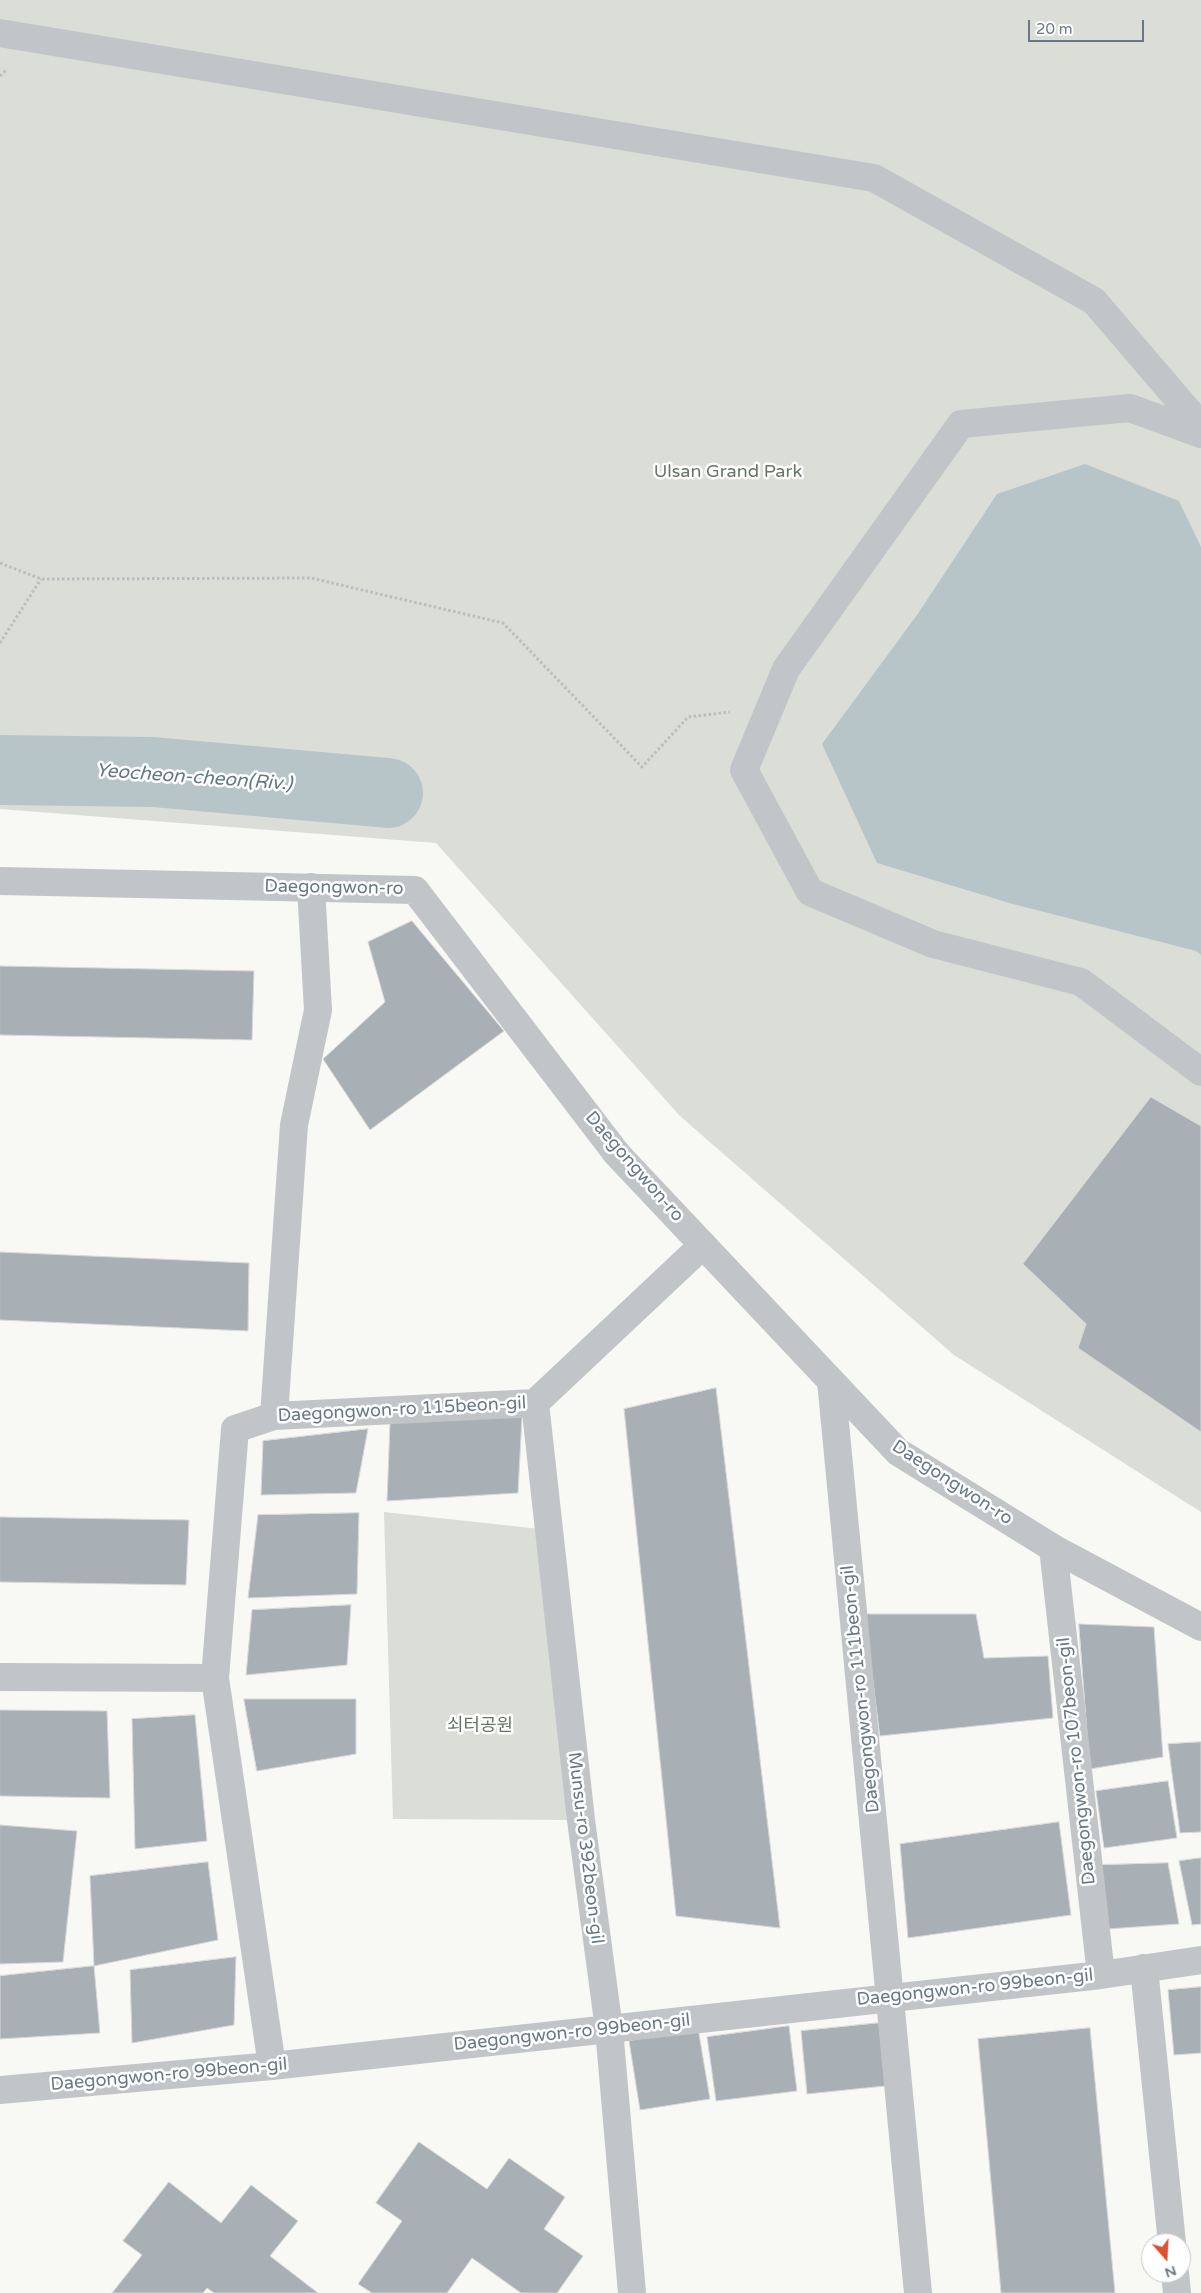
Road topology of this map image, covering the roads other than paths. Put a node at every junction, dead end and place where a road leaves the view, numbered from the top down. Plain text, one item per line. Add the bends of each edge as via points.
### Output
1 (0, 33) edge
2 (1201, 426) edge
3 (1201, 434) edge
4 (0, 880) edge
5 (311, 887) junction
6 (1201, 1072) edge
7 (703, 1245) junction
8 (831, 1381) junction
9 (535, 1403) junction
10 (274, 1416) junction
11 (1053, 1548) junction
12 (1201, 1627) edge
13 (0, 1677) edge
14 (215, 1678) junction
15 (1201, 1960) edge
16 (1144, 1968) junction
17 (1101, 1975) junction
18 (891, 1997) junction
19 (609, 2029) junction
20 (272, 2066) junction
21 (0, 2090) edge
22 (1171, 2233) edge
23 (632, 2293) edge
24 (918, 2293) edge

1 - 2 street via 874,178 1094,300
3 - 6 street via 1130,408 961,424 786,669 744,770 810,892 933,944 1081,982
4 - 5 street, Daegongwon-ro
5 - 7 street, Daegongwon-ro via 415,890 617,1154
5 - 10 street via 318,1010 294,1126
7 - 8 street, Daegongwon-ro
7 - 9 street, Daegongwon-ro 115beon-gil
8 - 11 street, Daegongwon-ro via 898,1452
8 - 18 street, Daegongwon-ro 111beon-gil
9 - 10 street, Daegongwon-ro 115beon-gil
9 - 19 street, Munsu-ro 392beon-gil via 581,1820
10 - 14 street, Daegongwon-ro 115beon-gil via 235,1430
11 - 12 street, Daegongwon-ro
11 - 17 street, Daegongwon-ro 107beon-gil
13 - 14 street
14 - 20 street
15 - 16 street, Daegongwon-ro 99beon-gil
16 - 17 street, Daegongwon-ro 99beon-gil
16 - 22 street
17 - 18 street, Daegongwon-ro 99beon-gil
18 - 19 street, Daegongwon-ro 99beon-gil
18 - 24 street, Daegongwon-ro 111beon-gil
19 - 20 street, Daegongwon-ro 99beon-gil
19 - 23 street, Munsu-ro 392beon-gil
20 - 21 street, Daegongwon-ro 99beon-gil

